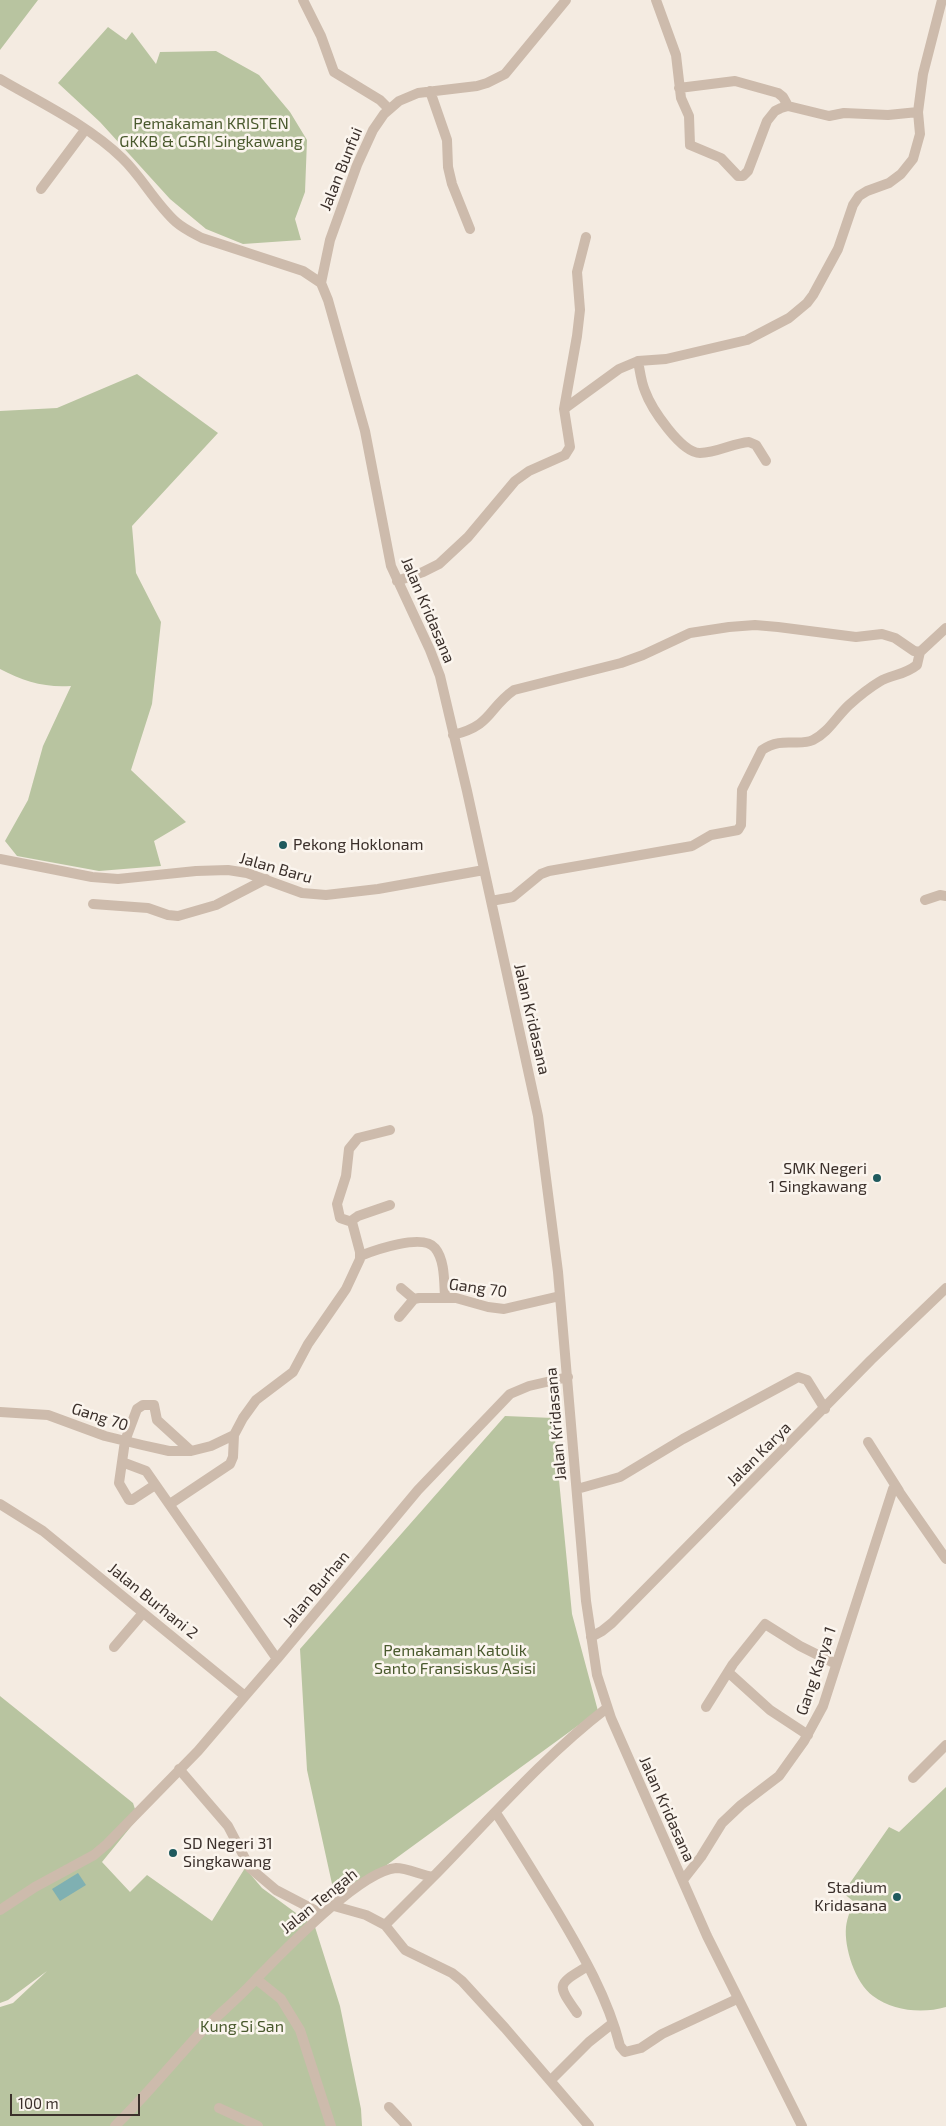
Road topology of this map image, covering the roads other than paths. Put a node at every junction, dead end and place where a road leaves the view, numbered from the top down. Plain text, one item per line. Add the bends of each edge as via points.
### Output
1 (303, 0) edge
2 (566, 0) edge
3 (656, 0) edge
4 (942, 0) edge
5 (0, 79) edge
6 (679, 88) junction
7 (430, 91) junction
8 (788, 106) junction
9 (389, 109) junction
10 (918, 112) junction
11 (85, 130) junction
12 (41, 189) dead end
13 (470, 229) dead end
14 (586, 236) dead end
15 (321, 283) junction
16 (638, 361) junction
17 (564, 409) junction
18 (766, 461) dead end
19 (397, 581) junction
20 (946, 628) edge
21 (920, 652) junction
22 (454, 735) junction
23 (0, 859) edge
24 (484, 870) junction
25 (266, 879) junction
26 (946, 896) edge
27 (925, 900) dead end
28 (491, 901) junction
29 (93, 904) dead end
30 (390, 1130) dead end
31 (390, 1205) dead end
32 (351, 1221) junction
33 (360, 1256) junction
34 (401, 1288) dead end
35 (946, 1288) edge
36 (560, 1296) junction
37 (445, 1297) junction
38 (414, 1299) junction
39 (399, 1317) dead end
40 (568, 1377) junction
41 (825, 1409) junction
42 (0, 1412) edge
43 (234, 1435) junction
44 (125, 1441) junction
45 (868, 1442) dead end
46 (191, 1451) junction
47 (122, 1462) junction
48 (155, 1485) junction
49 (577, 1489) junction
50 (899, 1491) junction
51 (0, 1504) edge
52 (170, 1504) junction
53 (946, 1559) edge
54 (143, 1613) junction
55 (591, 1638) junction
56 (114, 1647) dead end
57 (277, 1659) junction
58 (836, 1664) junction
59 (728, 1672) junction
60 (245, 1696) junction
61 (706, 1707) dead end
62 (607, 1708) junction
63 (808, 1735) junction
64 (946, 1745) edge
65 (179, 1769) junction
66 (913, 1778) dead end
67 (496, 1813) junction
68 (433, 1877) junction
69 (682, 1880) junction
70 (334, 1906) junction
71 (0, 1910) edge
72 (322, 1914) junction
73 (385, 1925) junction
74 (588, 1966) junction
75 (256, 1979) junction
76 (737, 1999) junction
77 (577, 2013) dead end
78 (613, 2023) junction
79 (550, 2080) junction
80 (219, 2108) dead end
81 (389, 2108) dead end
82 (115, 2126) edge
83 (258, 2126) edge
84 (331, 2126) edge
85 (407, 2126) edge
86 (588, 2126) edge
87 (801, 2126) edge

1 - 9 street via 334,72
2 - 7 street, Jalan Bunfui via 505,74 487,84
3 - 6 street via 676,55
4 - 10 street via 923,74
5 - 11 street
6 - 8 street via 739,81 778,93
6 - 8 street via 689,116 690,144 721,158 740,176 748,171 767,121 775,110
7 - 9 street, Jalan Bunfui via 409,96
7 - 13 street via 447,140 452,184
8 - 10 street via 829,116
9 - 15 street, Jalan Bunfui via 373,130 357,165 330,240
10 - 16 street via 920,134 912,159 889,183 859,196 838,249 813,295 800,311 746,340 666,359
11 - 12 street
11 - 15 street via 122,158 167,212 189,231 303,271
14 - 17 street via 577,272 580,310
15 - 19 street, Jalan Kridasana via 354,389 373,465 387,549
16 - 17 street via 619,369
16 - 18 street via 646,395 662,421 687,448 700,453 749,442 759,449
17 - 19 street via 570,447 565,455 515,481 468,537 439,564
19 - 22 street, Jalan Kridasana via 436,664
20 - 21 street
21 - 22 street via 882,634 856,638 755,626 690,632 621,663 520,687 508,694 482,724
21 - 28 street via 917,665 906,673 877,683 814,740 780,742 762,750 742,790 740,828 692,846 549,871 512,896
22 - 24 street, Jalan Kridasana
23 - 25 street, Jalan Baru via 109,879 222,870
24 - 25 street, Jalan Baru via 378,890 326,895 302,893
24 - 28 street, Jalan Kridasana
25 - 29 street via 216,905 178,916 148,908
26 - 27 street
28 - 36 street, Jalan Kridasana via 538,1116
30 - 32 street via 358,1138 349,1149 337,1211 340,1218
31 - 32 street
32 - 33 street
33 - 37 street via 389,1245 408,1242 431,1244 439,1257
33 - 43 street via 357,1270 346,1289 296,1366 256,1400
34 - 38 street
35 - 41 street, Jalan Karya
36 - 37 street, Gang 70 via 504,1309
36 - 40 street, Jalan Kridasana
37 - 38 street, Gang 70
38 - 39 street
40 - 49 street, Jalan Kridasana
40 - 57 street, Jalan Burhan via 510,1394 418,1490
41 - 49 street via 807,1380 798,1377 620,1476
41 - 55 street, Jalan Karya via 612,1623
42 - 44 street, Gang 70 via 48,1415
43 - 46 street, Gang 70
43 - 52 street via 230,1464
44 - 46 street, Gang 70 via 169,1451
44 - 46 street via 137,1409 151,1403 157,1420
44 - 47 street
45 - 50 street
47 - 48 street via 141,1468
47 - 48 street via 119,1483 130,1500
48 - 52 street
49 - 55 street, Jalan Kridasana
50 - 53 street
50 - 58 street, Gang Karya 1 via 892,1491
51 - 54 street, Jalan Burhani 2 via 42,1531
52 - 57 street
54 - 56 street
54 - 60 street, Jalan Burhani 2
55 - 62 street, Jalan Kridasana
57 - 60 street
58 - 59 street via 765,1624
58 - 63 street, Gang Karya 1
59 - 61 street
59 - 63 street via 770,1710
60 - 65 street
62 - 67 street via 552,1755
62 - 69 street, Jalan Kridasana
63 - 69 street, Gang Karya 1 via 779,1776 722,1822 701,1857
64 - 66 street
65 - 71 street via 94,1855
65 - 72 street via 228,1826 250,1868 276,1890
67 - 68 street
67 - 74 street
68 - 70 street, Jalan Tengah via 395,1868 367,1881
68 - 73 street
69 - 76 street, Jalan Kridasana
70 - 72 street, Jalan Tengah
70 - 73 street
72 - 75 street, Jalan Tengah
73 - 79 street via 404,1950 462,1981
74 - 77 street via 562,1985 563,1993
74 - 78 street
75 - 82 street, Jalan Tengah
75 - 84 street via 281,1999 300,2030
76 - 78 street via 662,2034 634,2051 622,2050
76 - 87 street, Jalan Kridasana
78 - 79 street
79 - 86 street
80 - 83 street
81 - 85 street

